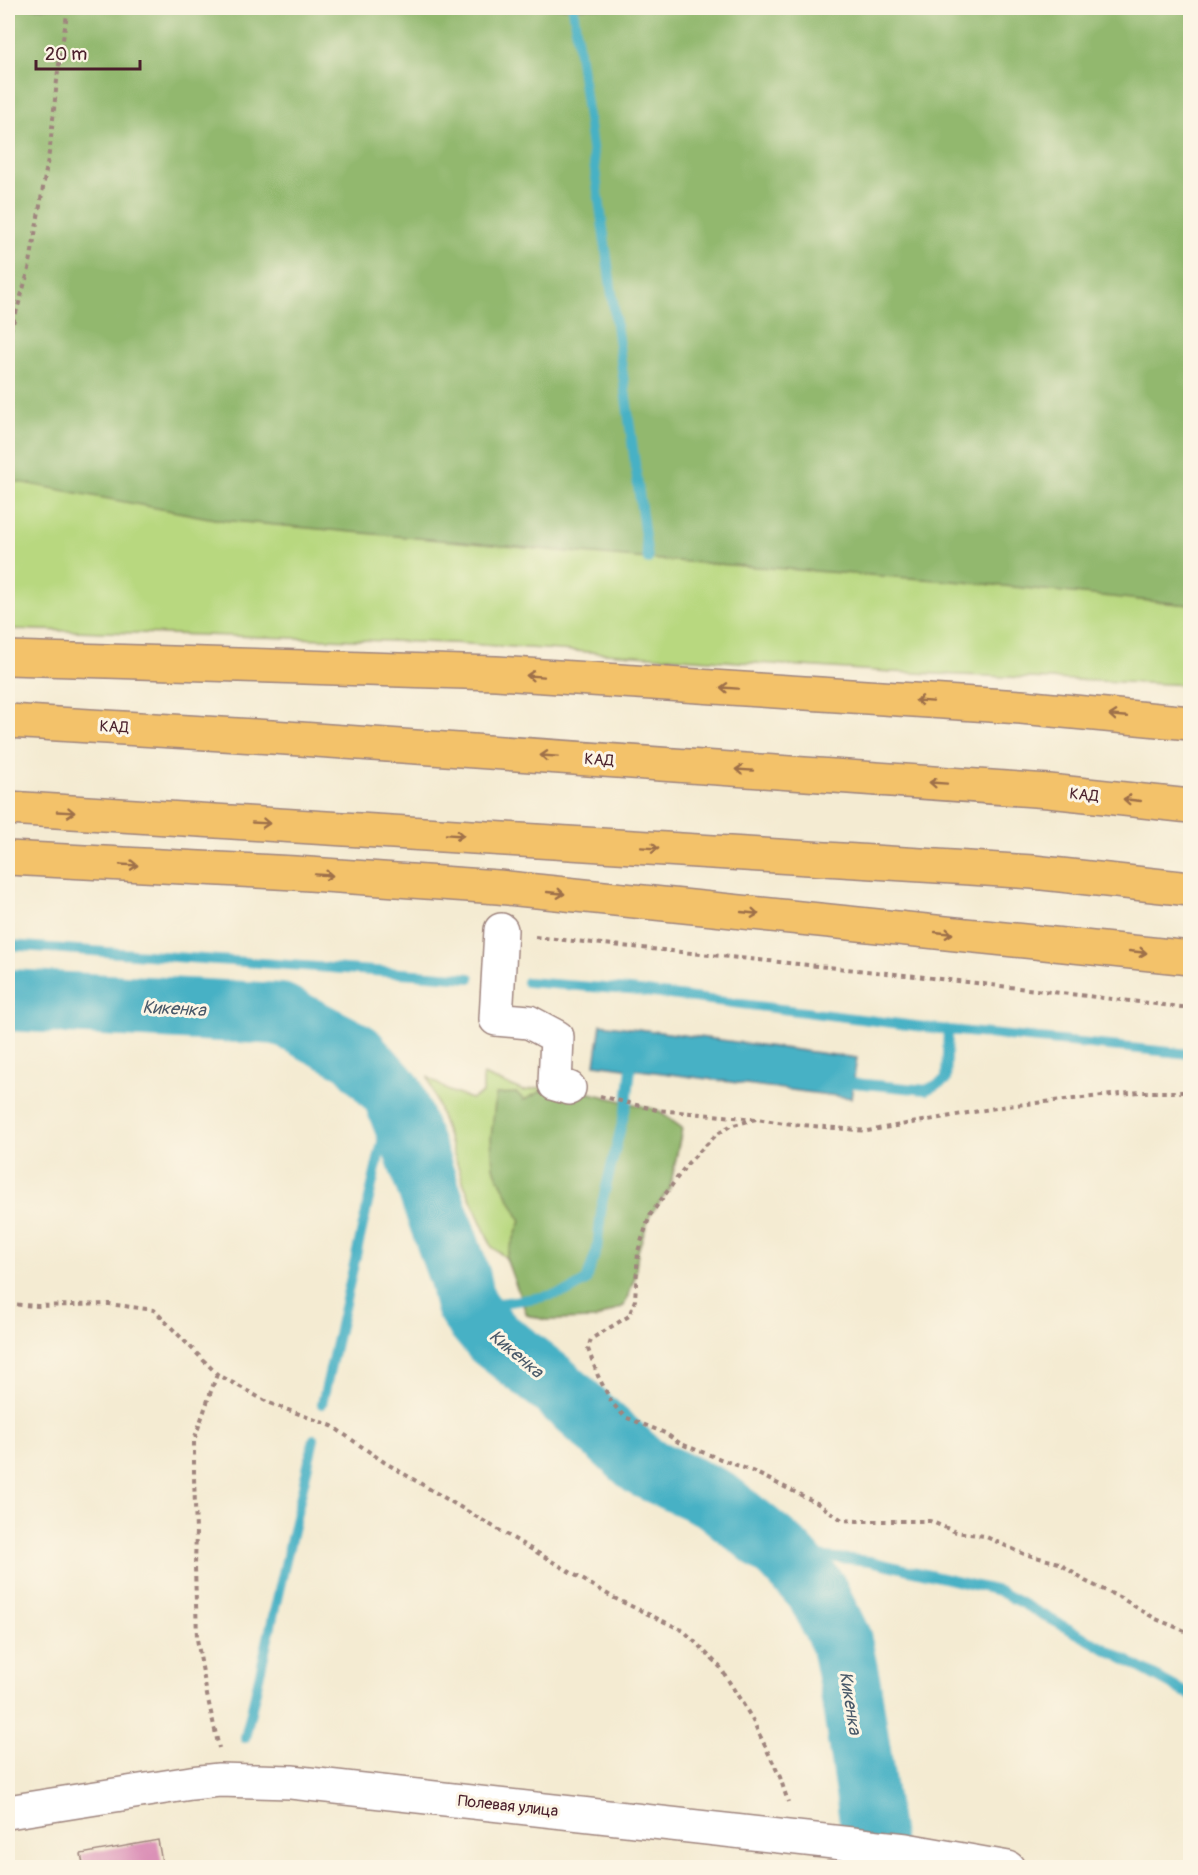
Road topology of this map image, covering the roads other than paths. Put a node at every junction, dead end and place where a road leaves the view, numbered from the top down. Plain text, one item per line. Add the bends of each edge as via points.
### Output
1 (8, 658) edge
2 (8, 721) edge
3 (1191, 723) edge
4 (1191, 806) edge
5 (8, 808) edge
6 (8, 858) edge
7 (1191, 889) edge
8 (501, 930) road end
9 (1191, 958) edge
10 (569, 1088) dead end
11 (8, 1812) edge
12 (839, 1852) edge
13 (1008, 1868) edge

3 -> 1 highway via 998,706 496,673
4 -> 2 highway, КАД via 1025,789
5 -> 7 highway via 1033,872
6 -> 9 highway via 498,887
8 - 10 street via 496,1019 529,1022 557,1037 555,1084
11 - 12 street, Полевая улица via 219,1780 291,1782 801,1839
12 - 13 street, Полевая улица via 906,1850

